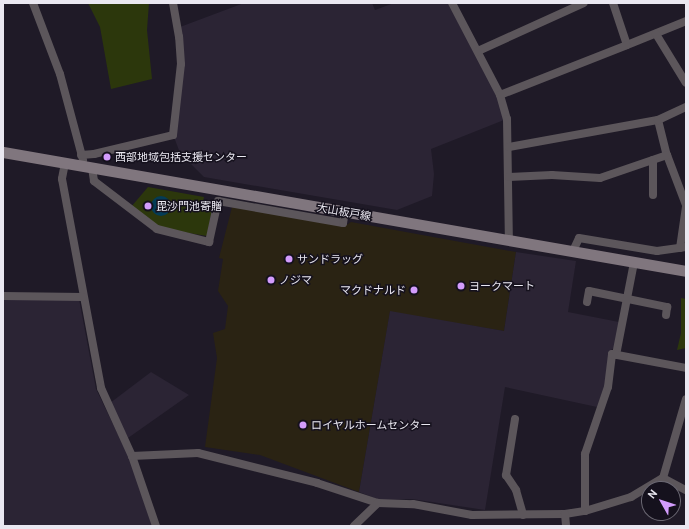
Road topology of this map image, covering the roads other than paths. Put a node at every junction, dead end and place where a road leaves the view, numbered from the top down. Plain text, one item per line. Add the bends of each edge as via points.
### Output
1 (33, 3) edge
2 (173, 3) edge
3 (452, 3) edge
4 (584, 3) edge
5 (613, 3) edge
6 (686, 21) edge
7 (656, 34) junction
8 (627, 45) junction
9 (478, 51) junction
10 (686, 83) edge
11 (500, 95) junction
12 (686, 107) edge
13 (658, 120) junction
14 (509, 147) junction
15 (3, 152) edge
16 (81, 155) junction
17 (667, 155) junction
18 (653, 160) junction
19 (64, 163) junction
20 (88, 167) junction
21 (509, 177) junction
22 (653, 195) dead end
23 (686, 206) edge
24 (345, 212) junction
25 (509, 240) junction
26 (683, 248) edge
27 (573, 251) junction
28 (634, 262) junction
29 (686, 271) edge
30 (3, 296) edge
31 (84, 297) junction
32 (627, 298) junction
33 (587, 302) dead end
34 (667, 308) dead end
35 (616, 355) junction
36 (686, 368) edge
37 (686, 399) edge
38 (515, 419) dead end
39 (132, 456) junction
40 (662, 478) junction
41 (686, 490) edge
42 (378, 503) junction
43 (585, 511) junction
44 (565, 514) junction
45 (523, 515) junction
46 (156, 526) edge
47 (354, 526) edge
48 (566, 526) edge

1 - 16 street via 60,74
2 - 16 street via 181,64 173,135
3 - 9 street
4 - 9 street
5 - 8 street
6 - 7 street
7 - 8 street
7 - 10 street
8 - 11 street
9 - 11 street
11 - 14 street via 507,119
12 - 13 street
13 - 14 street
13 - 17 street
14 - 21 street
15 - 19 main road, 大山板戸線
16 - 20 street
17 - 18 street
17 - 23 street
18 - 21 street via 600,178 552,175
18 - 22 street
19 - 20 main road, 大山板戸線
19 - 31 street via 62,179
20 - 24 main road, 大山板戸線
20 - 24 street via 94,181 156,229 209,242 218,201 343,223
21 - 25 street
23 - 26 street
24 - 25 main road, 大山板戸線
25 - 27 main road, 大山板戸線
26 - 27 street via 657,251 579,238
27 - 28 main road, 大山板戸線
28 - 29 main road, 大山板戸線
28 - 32 street
30 - 31 street
31 - 39 street via 101,388
32 - 33 street via 590,287
32 - 34 street
32 - 35 street
35 - 36 street
35 - 43 street via 612,354 608,387 585,454
37 - 40 street
38 - 45 street via 506,476 516,490
39 - 42 street via 198,453 317,483
39 - 46 street
40 - 41 street
40 - 43 street via 631,497
42 - 45 street via 413,504 472,515
42 - 47 street
43 - 44 street
44 - 45 street
44 - 48 street

